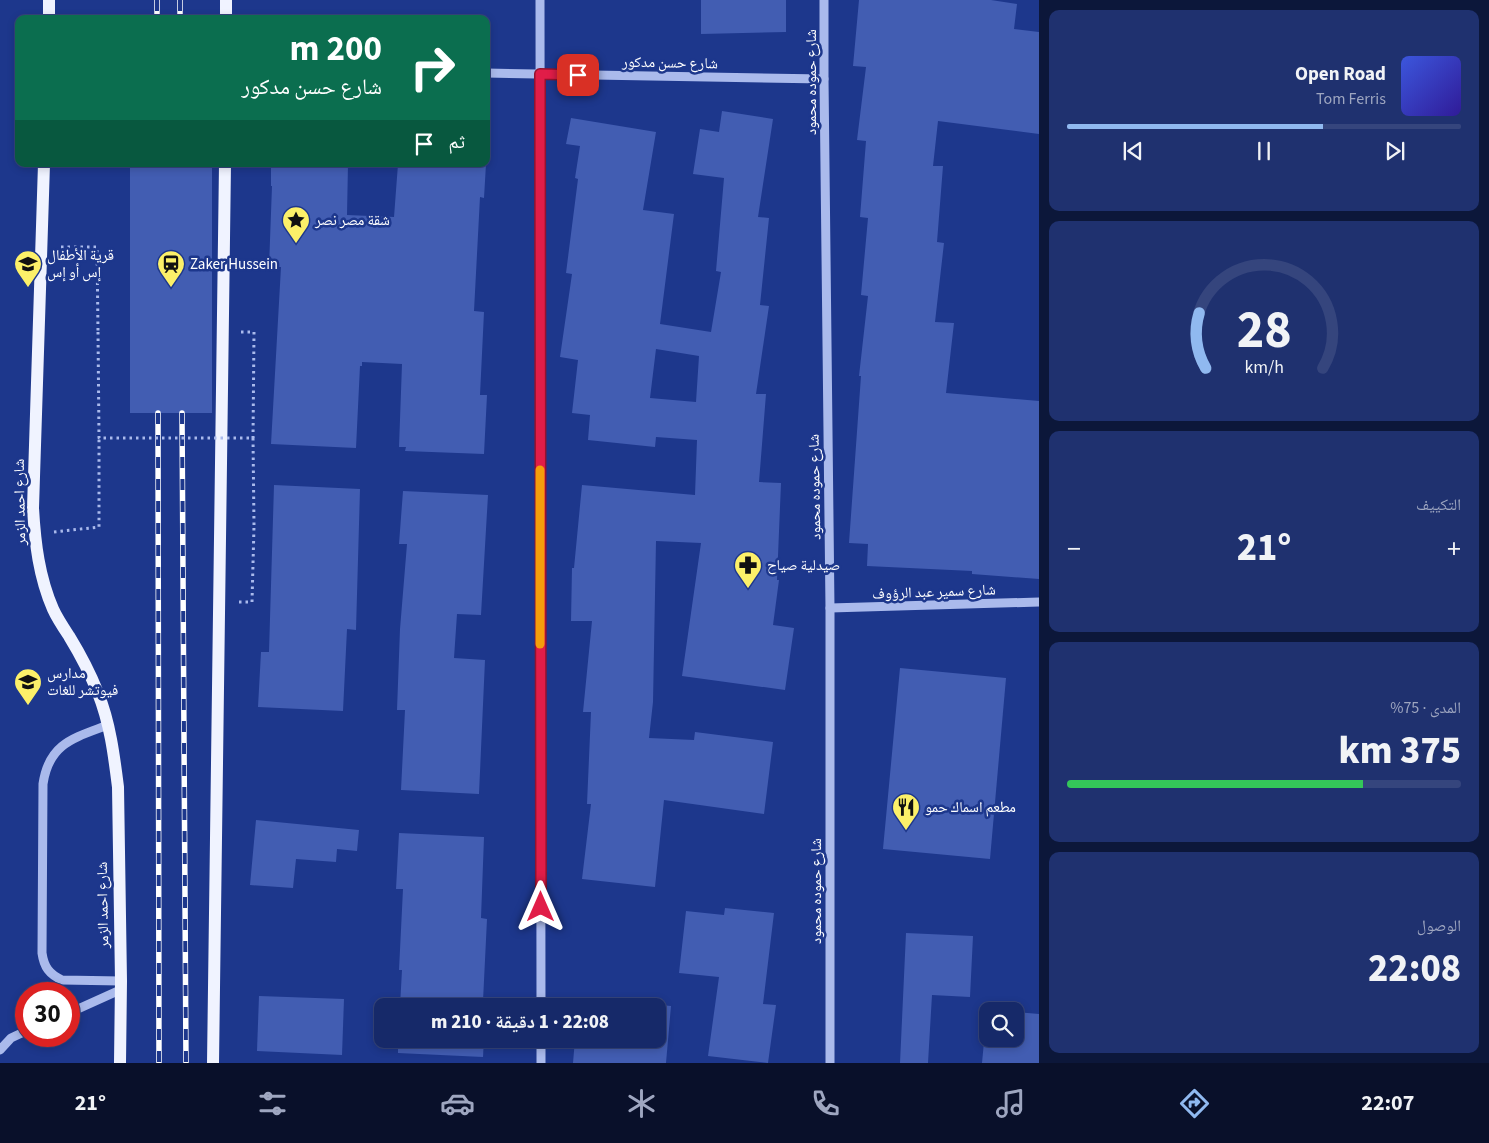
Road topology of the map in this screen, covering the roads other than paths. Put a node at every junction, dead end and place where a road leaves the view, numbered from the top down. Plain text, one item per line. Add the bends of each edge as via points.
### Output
1 (49, 0) edge
2 (226, 0) edge
3 (540, 0) edge
4 (824, 0) edge
5 (49, 15) edge
6 (226, 15) edge
7 (490, 73) edge
8 (540, 74) junction
9 (824, 80) junction
10 (44, 167) edge
11 (225, 167) edge
12 (1039, 602) edge
13 (830, 608) junction
14 (108, 725) junction
15 (120, 985) junction
16 (541, 998) edge
17 (80, 1007) edge
18 (15, 1036) edge
19 (541, 1048) edge
20 (0, 1050) edge
21 (120, 1063) edge
22 (213, 1063) edge
23 (541, 1063) edge
24 (830, 1063) edge

1 - 5 main road
2 - 6 main road
3 - 8 street
4 - 9 street, شارع حموده محمود
7 - 8 street, شارع حسن مدكور
8 - 9 street, شارع حسن مدكور
8 - 16 street
9 - 13 street, شارع حموده محمود
10 - 14 main road, شارع احمد الزمر via 34,535 45,587 54,611 86,666
11 - 22 main road
12 - 13 street, شارع سمير عبد الرؤوف
13 - 24 street, شارع حموده محمود
14 - 15 main road, شارع احمد الزمر via 118,787
14 - 15 street via 64,744 48,762 44,773 42,953 47,970 62,980
15 - 17 street
15 - 21 main road, شارع احمد الزمر
18 - 20 street
19 - 23 street

